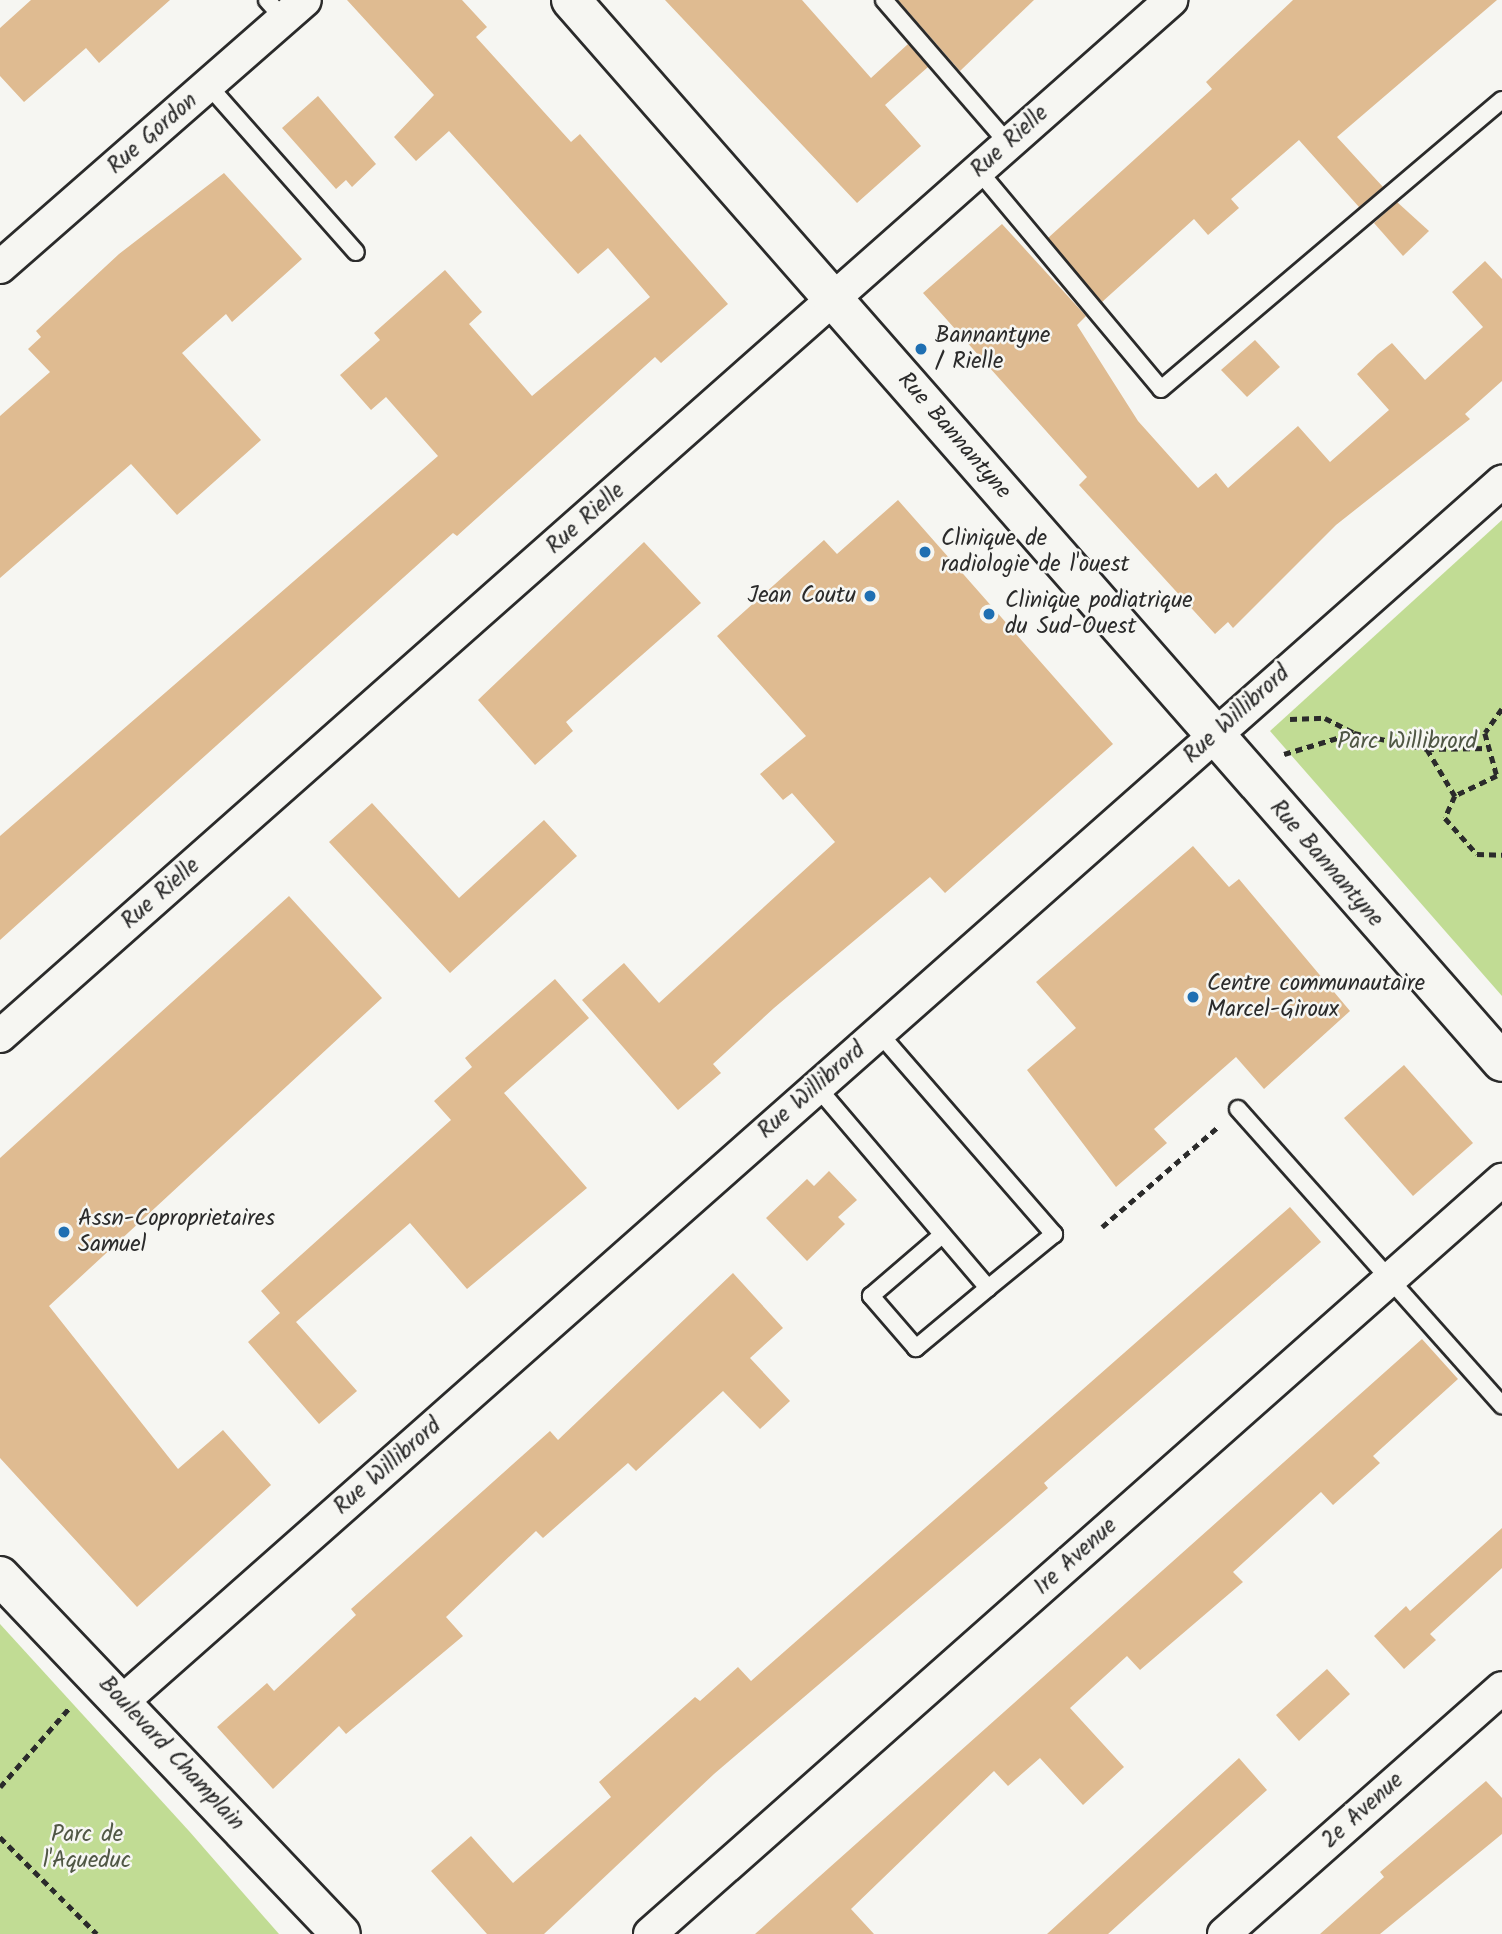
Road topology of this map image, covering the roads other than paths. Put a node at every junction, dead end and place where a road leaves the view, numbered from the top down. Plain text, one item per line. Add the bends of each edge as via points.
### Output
1 (571, 0) edge
2 (884, 0) edge
3 (1171, 0) edge
4 (285, 6) edge
5 (208, 85) junction
6 (1502, 100) edge
7 (1008, 143) junction
8 (978, 170) junction
9 (356, 251) dead end
10 (0, 268) edge
11 (834, 299) junction
12 (1502, 482) edge
13 (1214, 736) junction
14 (879, 1033) junction
15 (0, 1036) edge
16 (1502, 1062) edge
17 (817, 1087) junction
18 (1238, 1109) road end
19 (1502, 1180) edge
20 (942, 1235) junction
21 (1390, 1278) junction
22 (988, 1288) junction
23 (1502, 1405) edge
24 (0, 1576) edge
25 (1502, 1688) edge
26 (123, 1701) junction
27 (341, 1934) edge
28 (650, 1934) edge
29 (1224, 1934) edge

1 - 11 street, Rue Bannantyne
2 - 7 lane
3 - 7 street, Rue Rielle
4 - 5 street, Rue Gordon
5 - 9 lane
5 - 10 street, Rue Gordon
6 - 8 lane via 1161,389
7 - 8 street, Rue Rielle
8 - 11 street, Rue Rielle
11 - 13 street, Rue Bannantyne
11 - 15 street, Rue Rielle
12 - 13 street, Rue Willibrord
13 - 14 street, Rue Willibrord
13 - 16 street, Rue Bannantyne
14 - 17 street, Rue Willibrord
14 - 22 lane via 1054,1234
17 - 20 lane
17 - 26 street, Rue Willibrord
18 - 21 lane
19 - 21 street, 1re Avenue
20 - 22 lane
20 - 22 lane via 871,1296 916,1348
21 - 23 lane
21 - 28 street, 1re Avenue
24 - 26 street, Boulevard Champlain
25 - 29 street, 2e Avenue
26 - 27 street, Boulevard Champlain

